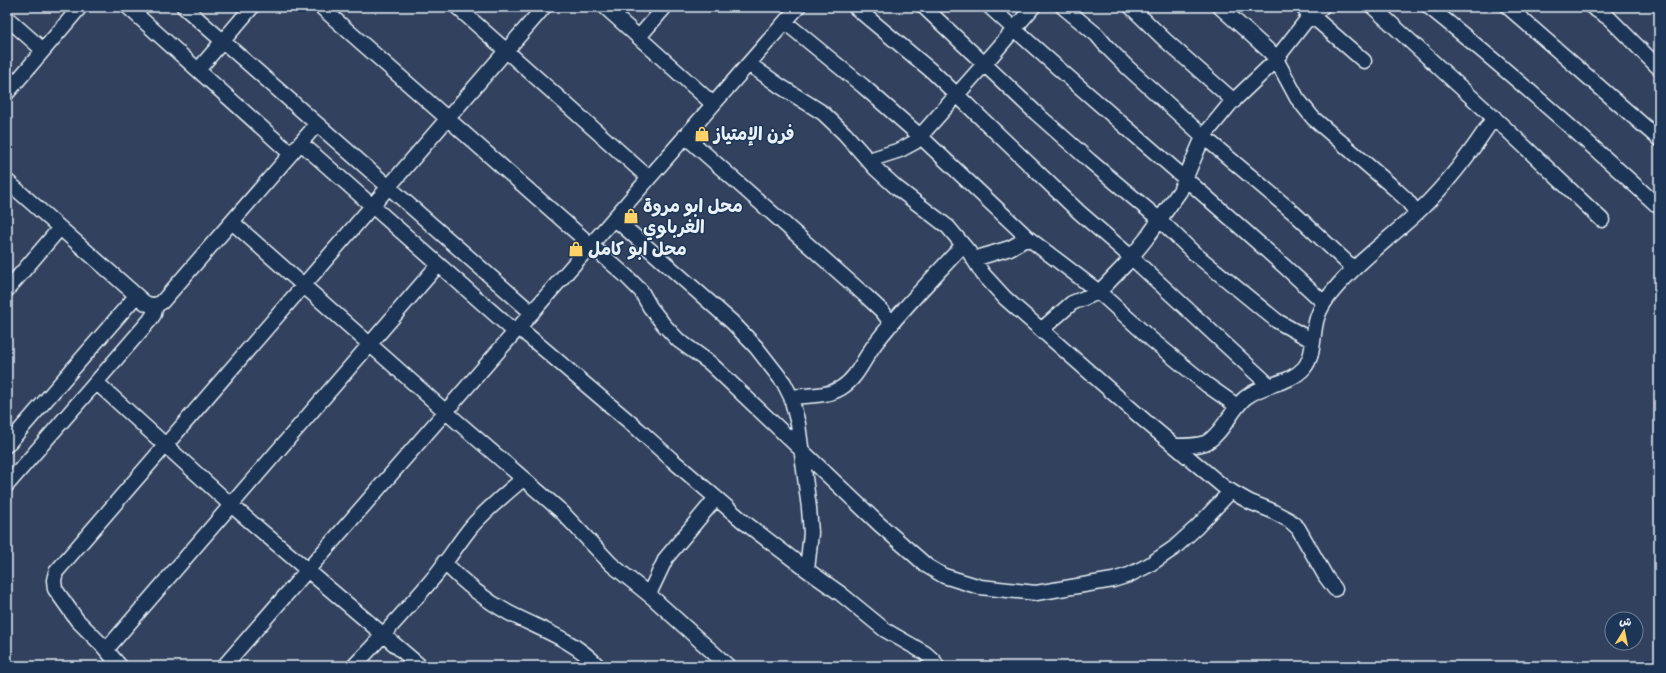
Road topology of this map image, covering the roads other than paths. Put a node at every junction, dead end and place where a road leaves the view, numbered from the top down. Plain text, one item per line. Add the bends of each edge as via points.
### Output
1 (80, 7) edge
2 (128, 7) edge
3 (184, 7) edge
4 (252, 7) edge
5 (321, 7) edge
6 (457, 7) edge
7 (544, 7) edge
8 (605, 7) edge
9 (665, 7) edge
10 (798, 7) edge
11 (855, 7) edge
12 (924, 7) edge
13 (990, 7) edge
14 (1033, 7) edge
15 (1063, 7) edge
16 (1131, 7) edge
17 (1220, 7) edge
18 (1373, 7) edge
19 (1429, 7) edge
20 (1508, 7) edge
21 (1592, 7) edge
22 (1312, 10) edge
23 (7, 18) edge
24 (785, 22) junction
25 (1014, 29) junction
26 (639, 37) junction
27 (223, 41) junction
28 (43, 50) junction
29 (506, 51) junction
30 (1276, 59) junction
31 (1364, 61) dead end
32 (748, 64) junction
33 (984, 65) junction
34 (1659, 68) edge
35 (198, 70) junction
36 (7, 93) edge
37 (956, 96) junction
38 (1234, 101) junction
39 (713, 104) junction
40 (1494, 117) junction
41 (447, 119) junction
42 (318, 124) junction
43 (685, 136) junction
44 (920, 136) junction
45 (1204, 137) junction
46 (1659, 139) edge
47 (301, 143) junction
48 (291, 154) junction
49 (869, 160) junction
50 (649, 178) junction
51 (1186, 179) junction
52 (7, 181) edge
53 (388, 187) junction
54 (372, 206) junction
55 (1659, 207) edge
56 (1417, 213) junction
57 (614, 218) junction
58 (1160, 220) junction
59 (1602, 220) dead end
60 (232, 222) junction
61 (60, 228) junction
62 (1028, 238) junction
63 (590, 245) junction
64 (963, 245) junction
65 (1131, 257) junction
66 (974, 259) junction
67 (438, 265) junction
68 (1354, 269) junction
69 (304, 286) junction
70 (7, 290) edge
71 (1099, 292) junction
72 (136, 296) junction
73 (1324, 303) junction
74 (156, 305) junction
75 (532, 313) junction
76 (892, 324) junction
77 (517, 330) junction
78 (1041, 330) junction
79 (1313, 342) junction
80 (370, 344) junction
81 (96, 382) junction
82 (1269, 386) junction
83 (791, 397) junction
84 (1237, 406) junction
85 (446, 412) junction
86 (7, 444) edge
87 (166, 445) junction
88 (1175, 446) junction
89 (800, 449) junction
90 (523, 479) junction
91 (7, 485) edge
92 (1231, 491) junction
93 (716, 498) junction
94 (231, 505) junction
95 (444, 562) junction
96 (807, 570) junction
97 (307, 571) junction
98 (1335, 589) dead end
99 (649, 594) junction
100 (383, 636) junction
101 (106, 650) junction
102 (120, 666) edge
103 (224, 666) edge
104 (354, 666) edge
105 (420, 666) edge
106 (598, 666) edge
107 (728, 666) edge
108 (937, 666) edge

1 - 28 street
2 - 35 street
3 - 27 street
4 - 27 street
5 - 41 street
6 - 29 street
7 - 29 street
8 - 26 street
9 - 26 street
10 - 24 street
11 - 37 street via 934,73
12 - 33 street
13 - 25 street
14 - 25 street
15 - 45 street via 1097,35 1127,67
16 - 38 street
17 - 30 street
18 - 40 street
19 - 55 street via 1477,46
20 - 46 street
21 - 34 street via 1609,18
22 - 30 street
22 - 31 street
23 - 28 street
24 - 32 street
24 - 44 street
25 - 33 street
25 - 51 street
26 - 39 street
27 - 35 street
27 - 42 street
28 - 36 street
29 - 41 street
29 - 50 street
30 - 38 street
30 - 56 street via 1297,98 1313,118 1394,188
32 - 39 street
32 - 49 street via 823,113
33 - 37 street
33 - 58 street
35 - 48 street
37 - 44 street
37 - 65 street via 1079,212
38 - 45 street
39 - 43 street
40 - 56 street via 1481,138
40 - 59 street
41 - 53 street
41 - 63 street
42 - 47 street
42 - 53 street
43 - 50 street
43 - 76 street via 872,302
44 - 49 street via 915,142 900,150
44 - 62 street
45 - 51 street
45 - 68 street via 1294,213
47 - 48 street
47 - 54 street
48 - 60 street
49 - 64 street via 897,188 948,227
50 - 57 street
51 - 58 street
51 - 73 street via 1264,246
52 - 61 street
53 - 54 street
53 - 75 street
54 - 67 street
54 - 69 street
56 - 68 street
57 - 63 street
57 - 83 street via 732,322 773,369
58 - 65 street
58 - 79 street via 1194,254 1259,307
60 - 69 street
60 - 74 street via 162,302
61 - 70 street
61 - 72 street
62 - 66 street via 1010,248
62 - 71 street
63 - 75 street
63 - 89 street via 641,291 650,307 678,340 710,363
64 - 66 street
64 - 76 street
65 - 71 street
65 - 82 street
66 - 78 street via 983,274
67 - 77 street
67 - 80 street
68 - 73 street
69 - 80 street
69 - 87 street
71 - 78 street via 1072,304
71 - 84 street via 1206,385
72 - 74 street via 147,304
72 - 86 street
73 - 79 street via 1317,319
74 - 81 street via 152,317
75 - 77 street
76 - 83 street via 877,341 859,370 842,387 819,395
77 - 85 street
77 - 93 street via 639,430
78 - 88 street
79 - 82 street via 1304,367 1290,379
80 - 85 street
80 - 94 street
81 - 87 street
81 - 91 street
82 - 84 street via 1245,398
83 - 89 street via 798,424
84 - 88 street via 1213,438 1205,443
85 - 90 street
85 - 97 street
87 - 94 street
87 - 101 street via 56,572 55,589 77,620
88 - 92 street via 1224,488
89 - 92 street via 927,566 962,583 1005,590 1036,593 1129,575 1174,548
89 - 96 street via 811,533
90 - 95 street via 490,507
90 - 99 street via 561,511 611,564
92 - 98 street via 1289,520 1298,528
93 - 96 street
93 - 99 street via 666,558
94 - 97 street
94 - 101 street
95 - 100 street
95 - 106 street via 491,601 565,641
96 - 108 street via 885,630 925,653
97 - 100 street
97 - 103 street
99 - 107 street
100 - 104 street
100 - 105 street
101 - 102 street

